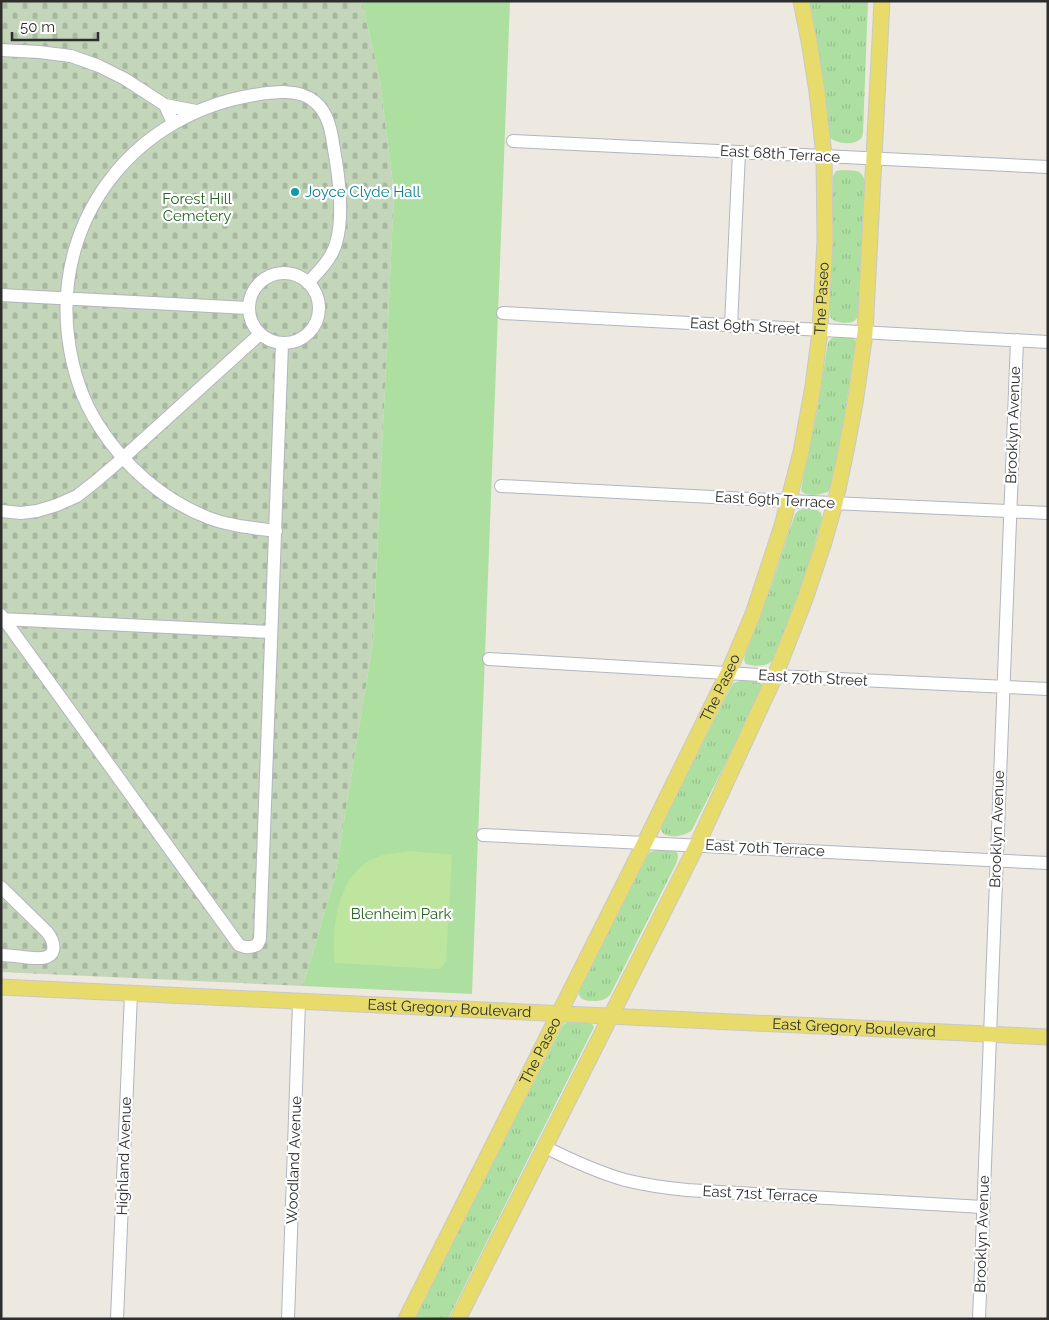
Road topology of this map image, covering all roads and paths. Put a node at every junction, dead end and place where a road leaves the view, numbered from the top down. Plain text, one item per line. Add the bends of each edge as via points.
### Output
1 (801, 1) edge
2 (882, 1) edge
3 (1, 50) edge
4 (165, 105) junction
5 (196, 111) junction
6 (173, 124) junction
7 (512, 141) dead end
8 (739, 152) junction
9 (824, 156) junction
10 (874, 159) junction
11 (1048, 167) edge
12 (308, 283) junction
13 (1, 295) edge
14 (66, 298) junction
15 (248, 308) junction
16 (503, 313) dead end
17 (731, 326) junction
18 (820, 331) junction
19 (865, 332) junction
20 (260, 334) junction
21 (1017, 340) junction
22 (1048, 342) edge
23 (282, 344) junction
24 (123, 458) junction
25 (502, 486) dead end
26 (789, 501) junction
27 (835, 503) junction
28 (1, 511) edge
29 (1010, 511) junction
30 (1048, 513) edge
31 (276, 531) junction
32 (2, 617) edge
33 (271, 632) junction
34 (489, 659) dead end
35 (728, 673) junction
36 (776, 676) junction
37 (1003, 687) junction
38 (1048, 689) edge
39 (483, 835) dead end
40 (645, 842) junction
41 (697, 845) junction
42 (996, 860) junction
43 (1048, 863) edge
44 (1, 887) edge
45 (1, 955) edge
46 (1, 987) edge
47 (131, 994) junction
48 (299, 1002) junction
49 (558, 1013) junction
50 (612, 1016) junction
51 (989, 1034) junction
52 (1048, 1037) edge
53 (545, 1147) junction
54 (983, 1206) junction
55 (117, 1319) edge
56 (288, 1319) edge
57 (406, 1319) edge
58 (458, 1319) edge
59 (979, 1319) edge

1 - 9 main road, The Paseo
2 - 10 main road
3 - 4 street via 71,56 125,79
4 - 5 street
4 - 6 street
5 - 6 street
5 - 12 street via 269,93 304,95 324,111 338,175 339,223 333,253
6 - 14 street via 129,157 98,197 77,240
7 - 8 street, East 68th Terrace
8 - 9 street, East 68th Terrace
8 - 17 street
9 - 10 street, East 68th Terrace
9 - 18 main road, The Paseo via 825,241
10 - 11 street, East 68th Terrace
10 - 19 main road
12 - 15 street via 287,273 270,276 258,284
12 - 23 street via 318,297 319,310 314,328 293,343
13 - 14 street
14 - 15 street
14 - 24 street via 73,368 82,394 107,440
15 - 20 street
16 - 17 street, East 69th Street
17 - 18 street, East 69th Street
18 - 19 street, East 69th Street
18 - 26 main road, The Paseo via 801,452
19 - 21 street, East 69th Street
19 - 27 main road
20 - 23 street
20 - 24 street
21 - 22 street, East 69th Street
21 - 29 street, Brooklyn Avenue
23 - 31 street
24 - 28 street via 77,496 57,505 37,512
24 - 31 street via 182,506 210,518
25 - 26 street, East 69th Terrace
26 - 27 street, East 69th Terrace
26 - 35 main road, The Paseo via 753,614
27 - 29 street, East 69th Terrace
27 - 36 main road via 805,599
29 - 30 street, East 69th Terrace
29 - 37 street, Brooklyn Avenue
31 - 33 street
32 - 33 street
32 - 33 street via 239,945 251,948 260,939
34 - 35 street, East 70th Street
35 - 36 street, East 70th Street
35 - 40 main road, The Paseo
36 - 37 street, East 70th Street
36 - 41 main road
37 - 38 street, East 70th Street
37 - 42 street, Brooklyn Avenue
39 - 40 street, East 70th Terrace
40 - 41 street, East 70th Terrace
40 - 49 main road, The Paseo
41 - 42 street, East 70th Terrace
41 - 50 main road
42 - 43 street, East 70th Terrace
42 - 51 street, Brooklyn Avenue
44 - 45 street via 47,932 54,946 49,956 41,958
46 - 47 main road, East Gregory Boulevard
47 - 48 main road, East Gregory Boulevard
47 - 55 street, Highland Avenue
48 - 49 main road, East Gregory Boulevard
48 - 56 street, Woodland Avenue
49 - 50 main road, East Gregory Boulevard
49 - 57 main road, The Paseo
50 - 51 main road, East Gregory Boulevard
50 - 53 main road
51 - 52 main road, East Gregory Boulevard
51 - 54 street, Brooklyn Avenue
53 - 54 street, East 71st Terrace via 598,1171 660,1187
53 - 58 main road
54 - 59 street, Brooklyn Avenue

